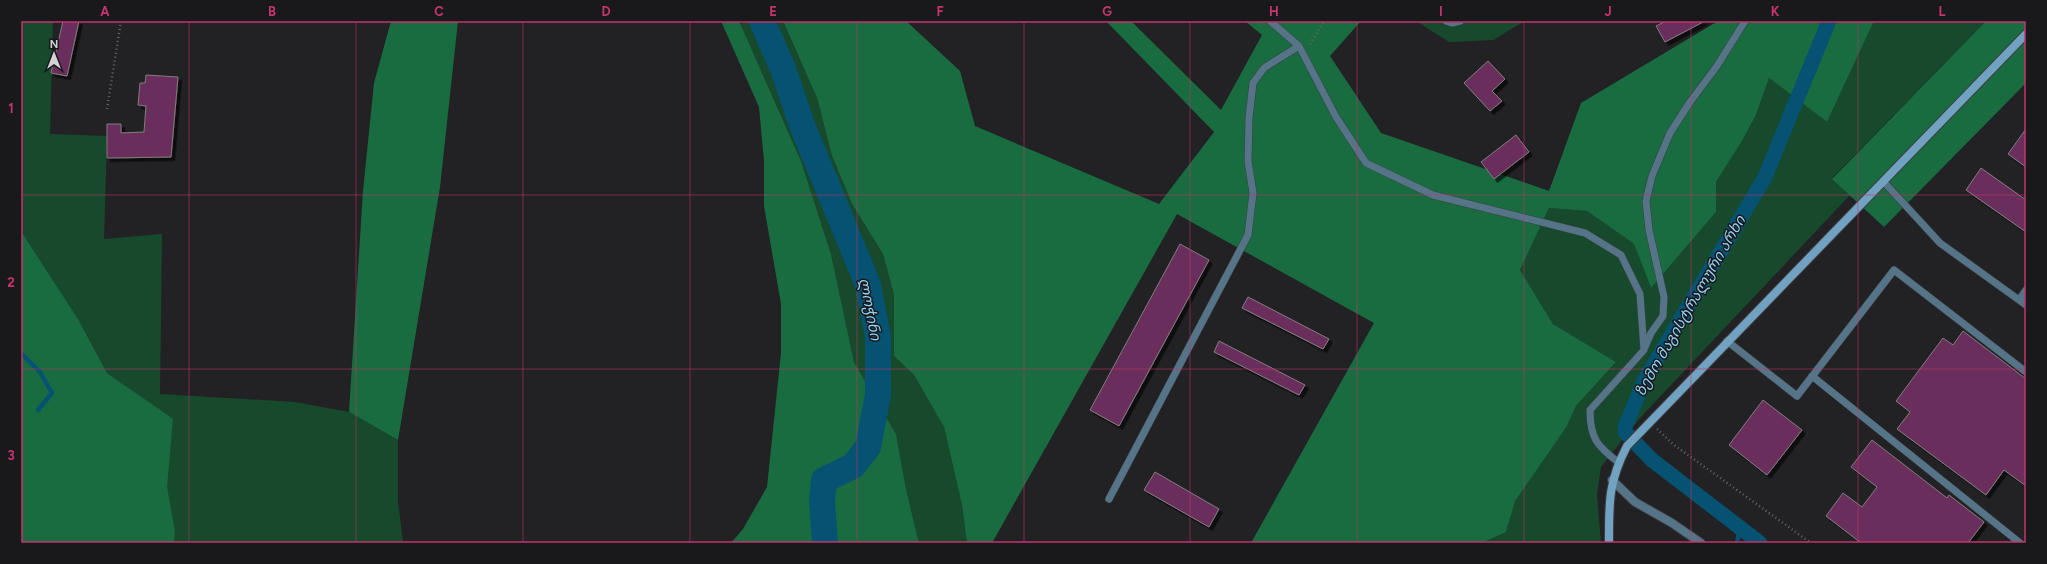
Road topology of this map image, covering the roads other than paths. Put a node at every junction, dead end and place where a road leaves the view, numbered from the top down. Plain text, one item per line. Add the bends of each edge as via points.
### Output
1 (1270, 21) edge
2 (1446, 21) edge
3 (1460, 21) edge
4 (1745, 21) edge
5 (2026, 34) edge
6 (1299, 46) junction
7 (1882, 181) junction
8 (2026, 290) edge
9 (2019, 300) junction
10 (2026, 305) edge
11 (1727, 341) junction
12 (1644, 350) junction
13 (2026, 372) edge
14 (1812, 376) junction
15 (1618, 462) junction
16 (1612, 480) junction
17 (1109, 499) dead end
18 (1609, 543) edge
19 (1701, 543) edge
20 (2020, 543) edge

1 - 6 lane
2 - 3 lane
4 - 12 lane via 1670,133 1652,176 1646,201 1649,230 1664,297 1663,316
5 - 7 street
6 - 12 lane via 1336,117 1366,163 1433,195 1585,233 1622,255 1640,294
6 - 17 lane via 1264,68 1253,83 1248,161 1253,193 1248,235
7 - 9 lane via 1940,243
7 - 11 street
8 - 9 lane
9 - 10 lane
11 - 14 lane via 1797,396
11 - 15 street via 1627,446
12 - 15 lane via 1590,410 1590,427 1601,449
13 - 14 lane via 1894,270
14 - 20 lane
15 - 16 street
16 - 18 street
16 - 19 street via 1635,502

